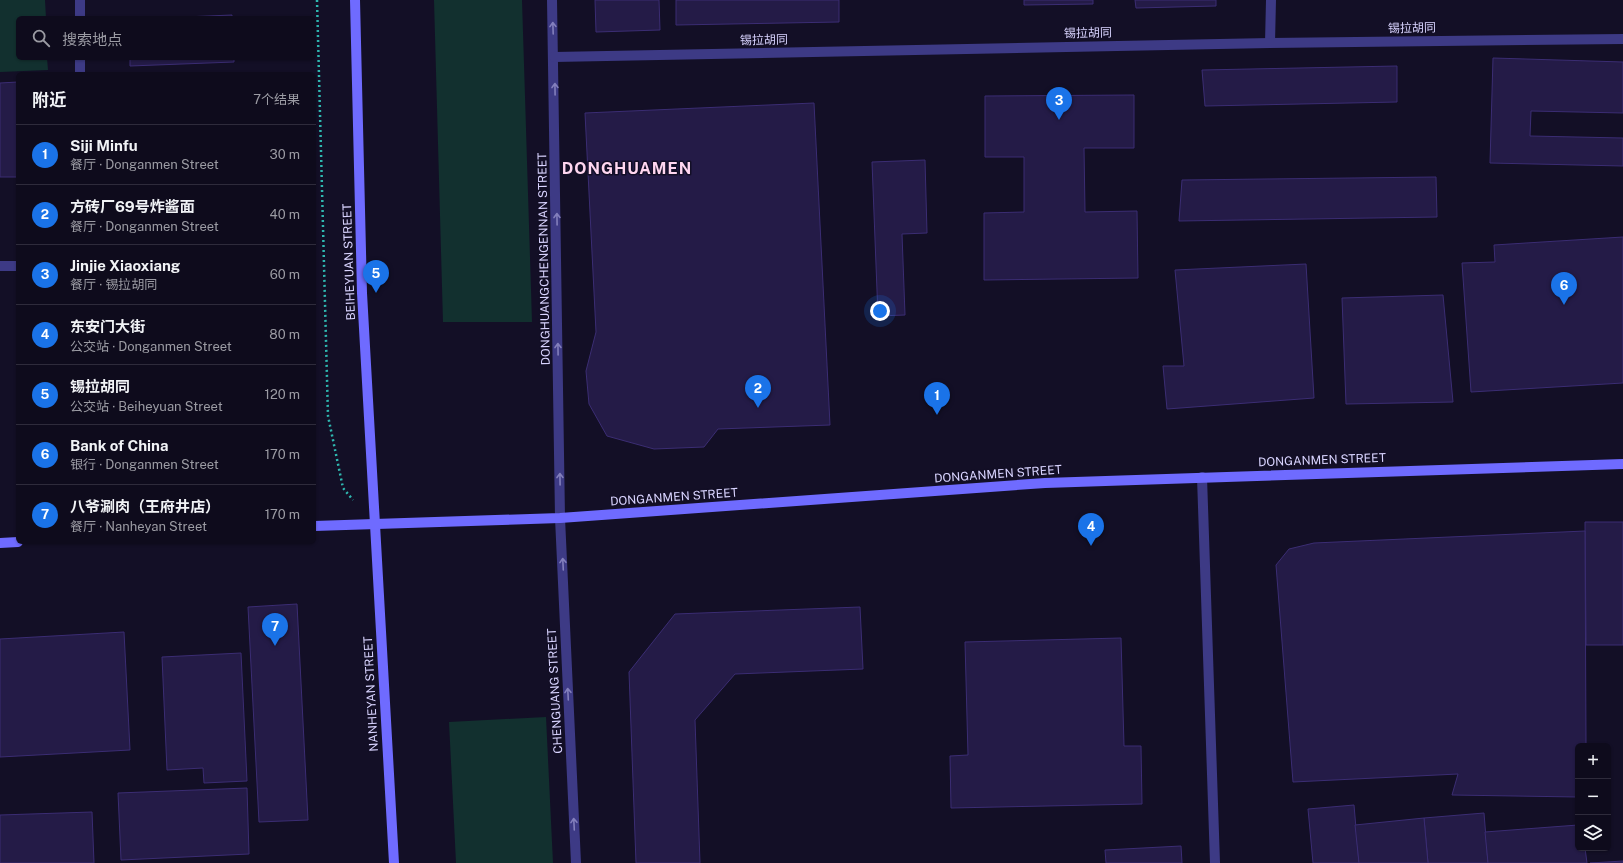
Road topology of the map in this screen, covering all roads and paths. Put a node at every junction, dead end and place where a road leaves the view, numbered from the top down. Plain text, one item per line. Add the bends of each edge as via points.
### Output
1 (80, 0) edge
2 (317, 0) edge
3 (355, 0) edge
4 (552, 0) edge
5 (1272, 0) edge
6 (80, 16) edge
7 (1623, 39) edge
8 (1270, 43) junction
9 (554, 56) junction
10 (80, 60) edge
11 (80, 72) edge
12 (0, 266) edge
13 (16, 266) edge
14 (1623, 464) edge
15 (1202, 477) junction
16 (560, 518) junction
17 (375, 523) junction
18 (316, 526) edge
19 (16, 542) edge
20 (0, 543) edge
21 (394, 863) edge
22 (576, 863) edge
23 (1214, 863) edge

1 - 6 street
2 - 17 path via 328,416 343,488
3 - 17 main road, BEIHEYUAN STREET via 362,293
9 -> 4 street, DONGHUANGCHENGENNAN STREET
5 - 8 street
7 - 8 street, 锡拉胡同
8 - 9 street, 锡拉胡同
16 -> 9 street, DONGHUANGCHENGENNAN STREET
10 - 11 street
12 - 13 street
14 - 15 main road, DONGANMEN STREET
15 - 16 main road, DONGANMEN STREET via 1045,483
15 - 23 street
16 - 17 main road, DONGANMEN STREET
22 -> 16 street, CHENGUANG STREET
17 - 18 main road, DONGANMEN STREET
17 - 21 main road, NANHEYAN STREET
19 - 20 main road

